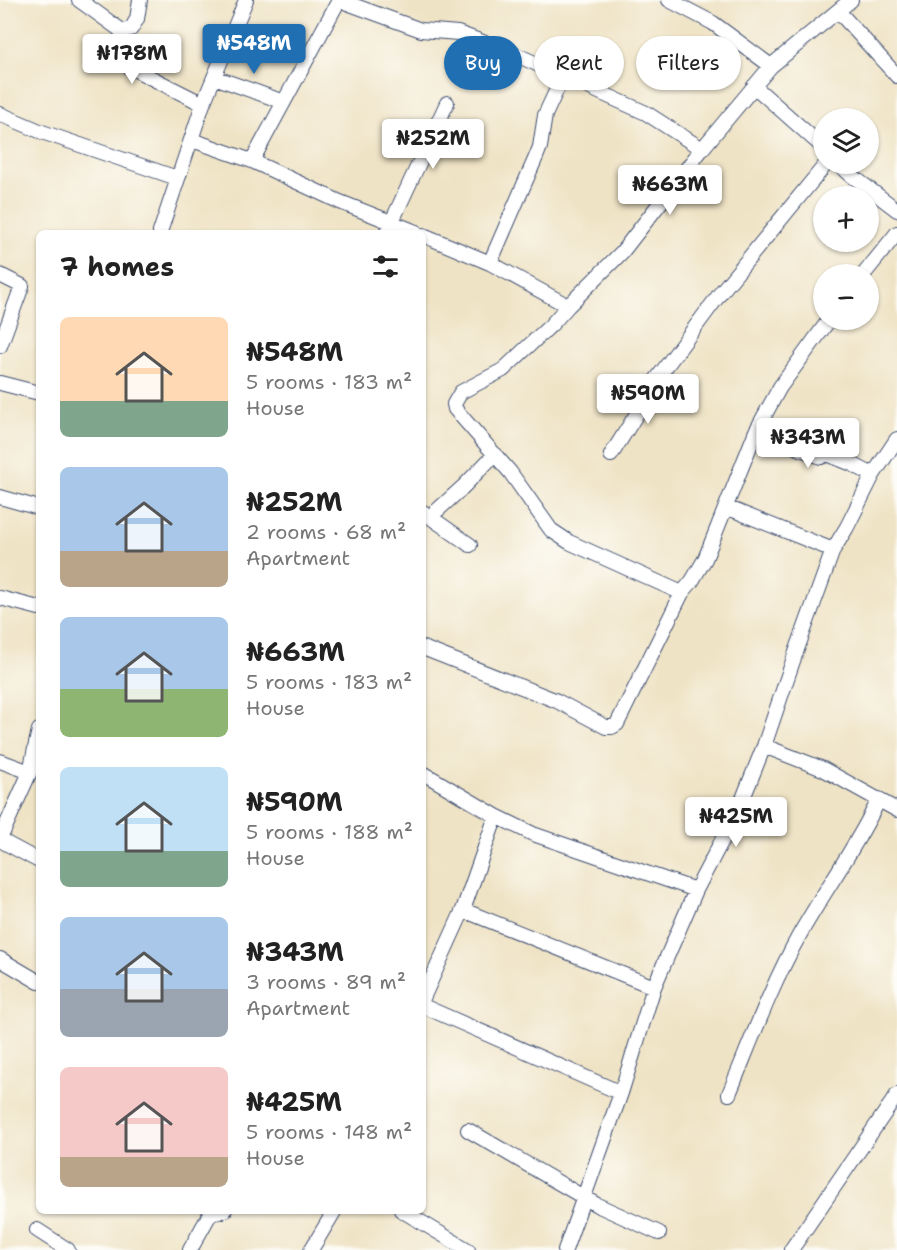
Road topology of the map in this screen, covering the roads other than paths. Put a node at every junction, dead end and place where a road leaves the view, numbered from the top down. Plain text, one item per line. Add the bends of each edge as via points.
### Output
1 (79, 0) edge
2 (140, 0) edge
3 (246, 0) edge
4 (339, 0) edge
5 (669, 0) edge
6 (850, 1) edge
7 (838, 11) junction
8 (122, 31) junction
9 (534, 64) edge
10 (771, 66) junction
11 (897, 76) edge
12 (214, 77) junction
13 (754, 86) junction
14 (557, 90) edge
15 (594, 90) edge
16 (284, 102) junction
17 (447, 103) dead end
18 (203, 104) junction
19 (0, 114) edge
20 (813, 138) edge
21 (192, 140) junction
22 (702, 149) junction
23 (252, 161) junction
24 (818, 174) edge
25 (850, 174) edge
26 (177, 178) junction
27 (897, 210) edge
28 (389, 228) edge
29 (161, 230) edge
30 (897, 233) edge
31 (426, 236) edge
32 (490, 263) junction
33 (872, 264) edge
34 (0, 274) edge
35 (568, 306) junction
36 (822, 330) edge
37 (0, 346) edge
38 (0, 382) edge
39 (36, 392) edge
40 (756, 431) junction
41 (897, 439) edge
42 (495, 454) junction
43 (610, 455) dead end
44 (873, 475) junction
45 (0, 497) edge
46 (36, 506) edge
47 (726, 507) junction
48 (427, 514) edge
49 (470, 545) dead end
50 (833, 550) junction
51 (682, 593) junction
52 (0, 598) edge
53 (36, 607) edge
54 (426, 649) edge
55 (36, 744) edge
56 (764, 746) junction
57 (0, 761) edge
58 (30, 772) junction
59 (426, 775) edge
60 (879, 799) junction
61 (897, 810) edge
62 (496, 816) junction
63 (0, 839) edge
64 (36, 859) edge
65 (696, 890) junction
66 (463, 910) junction
67 (0, 959) edge
68 (36, 980) edge
69 (654, 987) junction
70 (426, 991) edge
71 (426, 1007) edge
72 (621, 1093) junction
73 (729, 1094) dead end
74 (897, 1095) edge
75 (468, 1130) dead end
76 (585, 1197) junction
77 (206, 1214) edge
78 (332, 1214) edge
79 (406, 1214) edge
80 (37, 1230) dead end
81 (659, 1233) dead end
82 (448, 1245) edge
83 (68, 1250) edge
84 (190, 1250) edge
85 (311, 1250) edge
86 (468, 1250) edge
87 (565, 1250) edge
88 (791, 1250) edge

1 - 8 street
2 - 8 street via 137,19 131,29
3 - 12 street
4 - 9 street via 421,30 458,33
4 - 16 street
5 - 10 street via 713,23
6 - 7 street
7 - 10 street
7 - 11 street
8 - 18 street via 118,55 123,63
10 - 13 street
12 - 16 street
12 - 18 street
13 - 20 street
13 - 22 street
14 - 32 street via 545,115 536,157
15 - 22 street via 646,113
16 - 23 street
17 - 28 street
18 - 21 street
19 - 26 street
21 - 23 street
21 - 26 street
22 - 35 street via 622,252
23 - 28 street
24 - 43 street via 722,291 650,388
25 - 27 street
26 - 29 street
30 - 33 street
31 - 32 street
32 - 35 street
34 - 37 street via 22,286
35 - 42 street via 503,370 461,392 454,404
36 - 40 street via 780,387
38 - 39 street
40 - 44 street via 821,457 827,454
40 - 47 street
41 - 44 street
42 - 48 street via 463,487
42 - 51 street via 551,530 569,542
44 - 50 street
45 - 46 street
47 - 50 street
47 - 51 street via 705,559
48 - 49 street
50 - 56 street
51 - 54 street via 612,727
52 - 53 street
55 - 58 street
56 - 60 street via 823,769
56 - 65 street via 740,806
57 - 58 street
58 - 63 street
59 - 62 street
60 - 61 street
60 - 73 street via 864,832 800,934
62 - 65 street via 533,834
62 - 66 street
63 - 64 street
65 - 69 street
66 - 69 street
66 - 70 street
67 - 68 street
69 - 72 street
71 - 72 street
72 - 76 street
74 - 88 street
75 - 76 street
76 - 81 street
76 - 87 street
77 - 84 street
78 - 85 street
79 - 82 street
80 - 83 street
82 - 86 street

